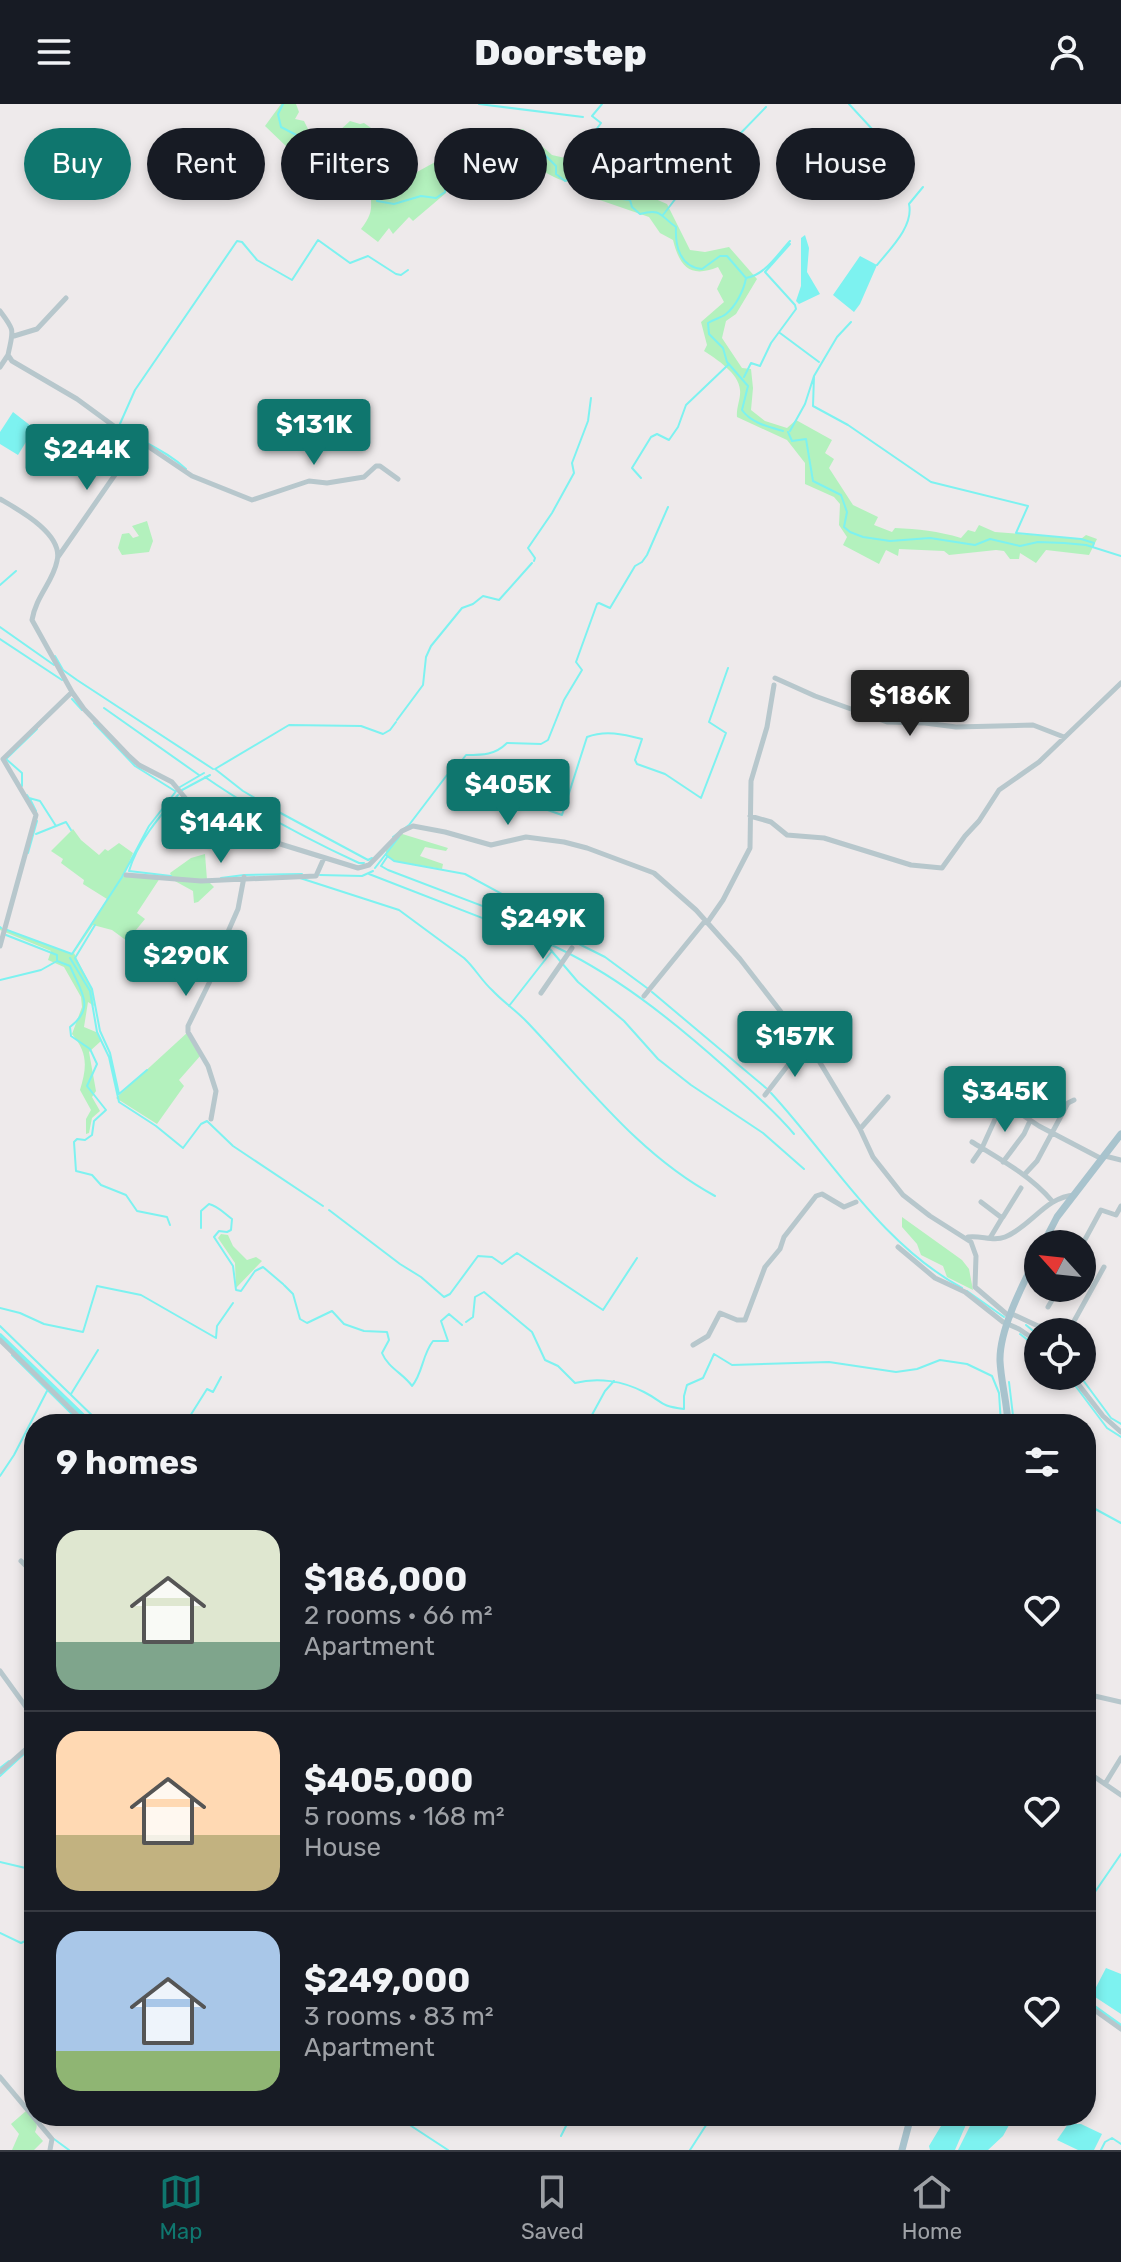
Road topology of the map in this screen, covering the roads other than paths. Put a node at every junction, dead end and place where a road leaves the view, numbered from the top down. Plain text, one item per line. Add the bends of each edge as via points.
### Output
1 (66, 298) dead end
2 (0, 311) edge
3 (13, 336) junction
4 (8, 355) junction
5 (0, 367) edge
6 (137, 443) junction
7 (398, 479) dead end
8 (0, 499) edge
9 (58, 557) junction
10 (1121, 683) edge
11 (72, 692) junction
12 (1064, 737) junction
13 (750, 816) junction
14 (324, 858) junction
15 (126, 875) dead end
16 (244, 877) junction
17 (706, 922) junction
18 (0, 946) edge
19 (572, 948) dead end
20 (541, 993) dead end
21 (644, 996) dead end
22 (805, 1043) junction
23 (765, 1095) dead end
24 (888, 1097) dead end
25 (1074, 1100) dead end
26 (211, 1119) dead end
27 (1030, 1121) junction
28 (860, 1129) junction
29 (1052, 1133) junction
30 (1121, 1134) edge
31 (972, 1142) dead end
32 (982, 1148) junction
33 (1103, 1158) junction
34 (1121, 1160) edge
35 (973, 1161) dead end
36 (1003, 1162) junction
37 (1024, 1175) junction
38 (1021, 1188) dead end
39 (1075, 1195) junction
40 (1052, 1201) junction
41 (856, 1202) dead end
42 (981, 1202) dead end
43 (1121, 1206) edge
44 (1002, 1218) junction
45 (1050, 1230) edge
46 (1090, 1230) edge
47 (967, 1237) junction
48 (990, 1238) junction
49 (898, 1247) dead end
50 (1104, 1267) dead end
51 (1024, 1286) edge
52 (1051, 1302) edge
53 (1048, 1307) dead end
54 (1010, 1318) junction
55 (1076, 1318) edge
56 (1024, 1322) edge
57 (1024, 1330) edge
58 (0, 1340) edge
59 (693, 1345) dead end
60 (1083, 1390) edge
61 (76, 1414) edge
62 (1008, 1414) edge
63 (1121, 1432) edge
64 (21, 1561) dead end
65 (24, 1564) edge
66 (0, 1671) edge
67 (1096, 1696) edge
68 (1121, 1702) edge
69 (24, 1704) edge
70 (24, 1751) edge
71 (1121, 1758) edge
72 (0, 1772) edge
73 (1096, 1778) edge
74 (1105, 1784) junction
75 (1121, 1795) edge
76 (1096, 2011) edge
77 (1121, 2029) edge
78 (0, 2077) edge
79 (24, 2106) edge
80 (41, 2126) edge
81 (908, 2126) edge
82 (50, 2150) edge
83 (902, 2150) edge

1 - 3 street via 37,329
2 - 3 street
3 - 4 street
4 - 5 street
4 - 6 street
6 - 7 street via 192,476 252,500 309,481 364,477 376,466
6 - 9 street
8 - 9 street via 42,527
9 - 11 street via 32,620
10 - 12 street
11 - 14 street via 116,744 139,765 172,782 215,827 241,839 264,839
11 - 18 street via 3,759 36,815
12 - 13 street via 999,790 942,868 911,865 824,838 794,837
12 - 13 street via 1033,725 887,722 774,681 751,781
13 - 17 street via 750,848
14 - 16 street via 316,876
14 - 17 street via 363,867 413,826 491,845 526,837 564,842 654,873
15 - 16 street via 201,881
16 - 26 street via 214,973 188,1026 216,1091
17 - 21 street
17 - 22 street
19 - 20 street
22 - 23 street
22 - 28 street
24 - 28 street
25 - 29 street
27 - 29 street
27 - 32 street via 1004,1099
27 - 36 street
28 - 47 street via 876,1161 909,1201
29 - 33 street
29 - 37 street
30 - 33 main road
31 - 32 street
32 - 35 street
32 - 36 street
33 - 34 street
33 - 39 main road
36 - 37 street
37 - 40 street
38 - 44 street
39 - 40 street
39 - 45 main road
40 - 48 street via 1008,1236
41 - 59 street via 844,1207 822,1194 816,1196 765,1267 745,1320 720,1313 708,1336
42 - 44 street
43 - 46 street via 1116,1215 1101,1210
44 - 48 street
47 - 48 street
47 - 54 street via 975,1248 975,1287
49 - 54 street via 1003,1322
50 - 55 street
51 - 54 main road
52 - 53 street
54 - 56 street
54 - 57 street
54 - 62 main road via 1000,1358
58 - 61 street
60 - 63 street
64 - 65 street
66 - 69 street
67 - 68 street
70 - 72 street
71 - 74 street
73 - 74 street
74 - 75 street
76 - 77 street
78 - 79 street
80 - 82 street via 52,2139
81 - 83 main road

